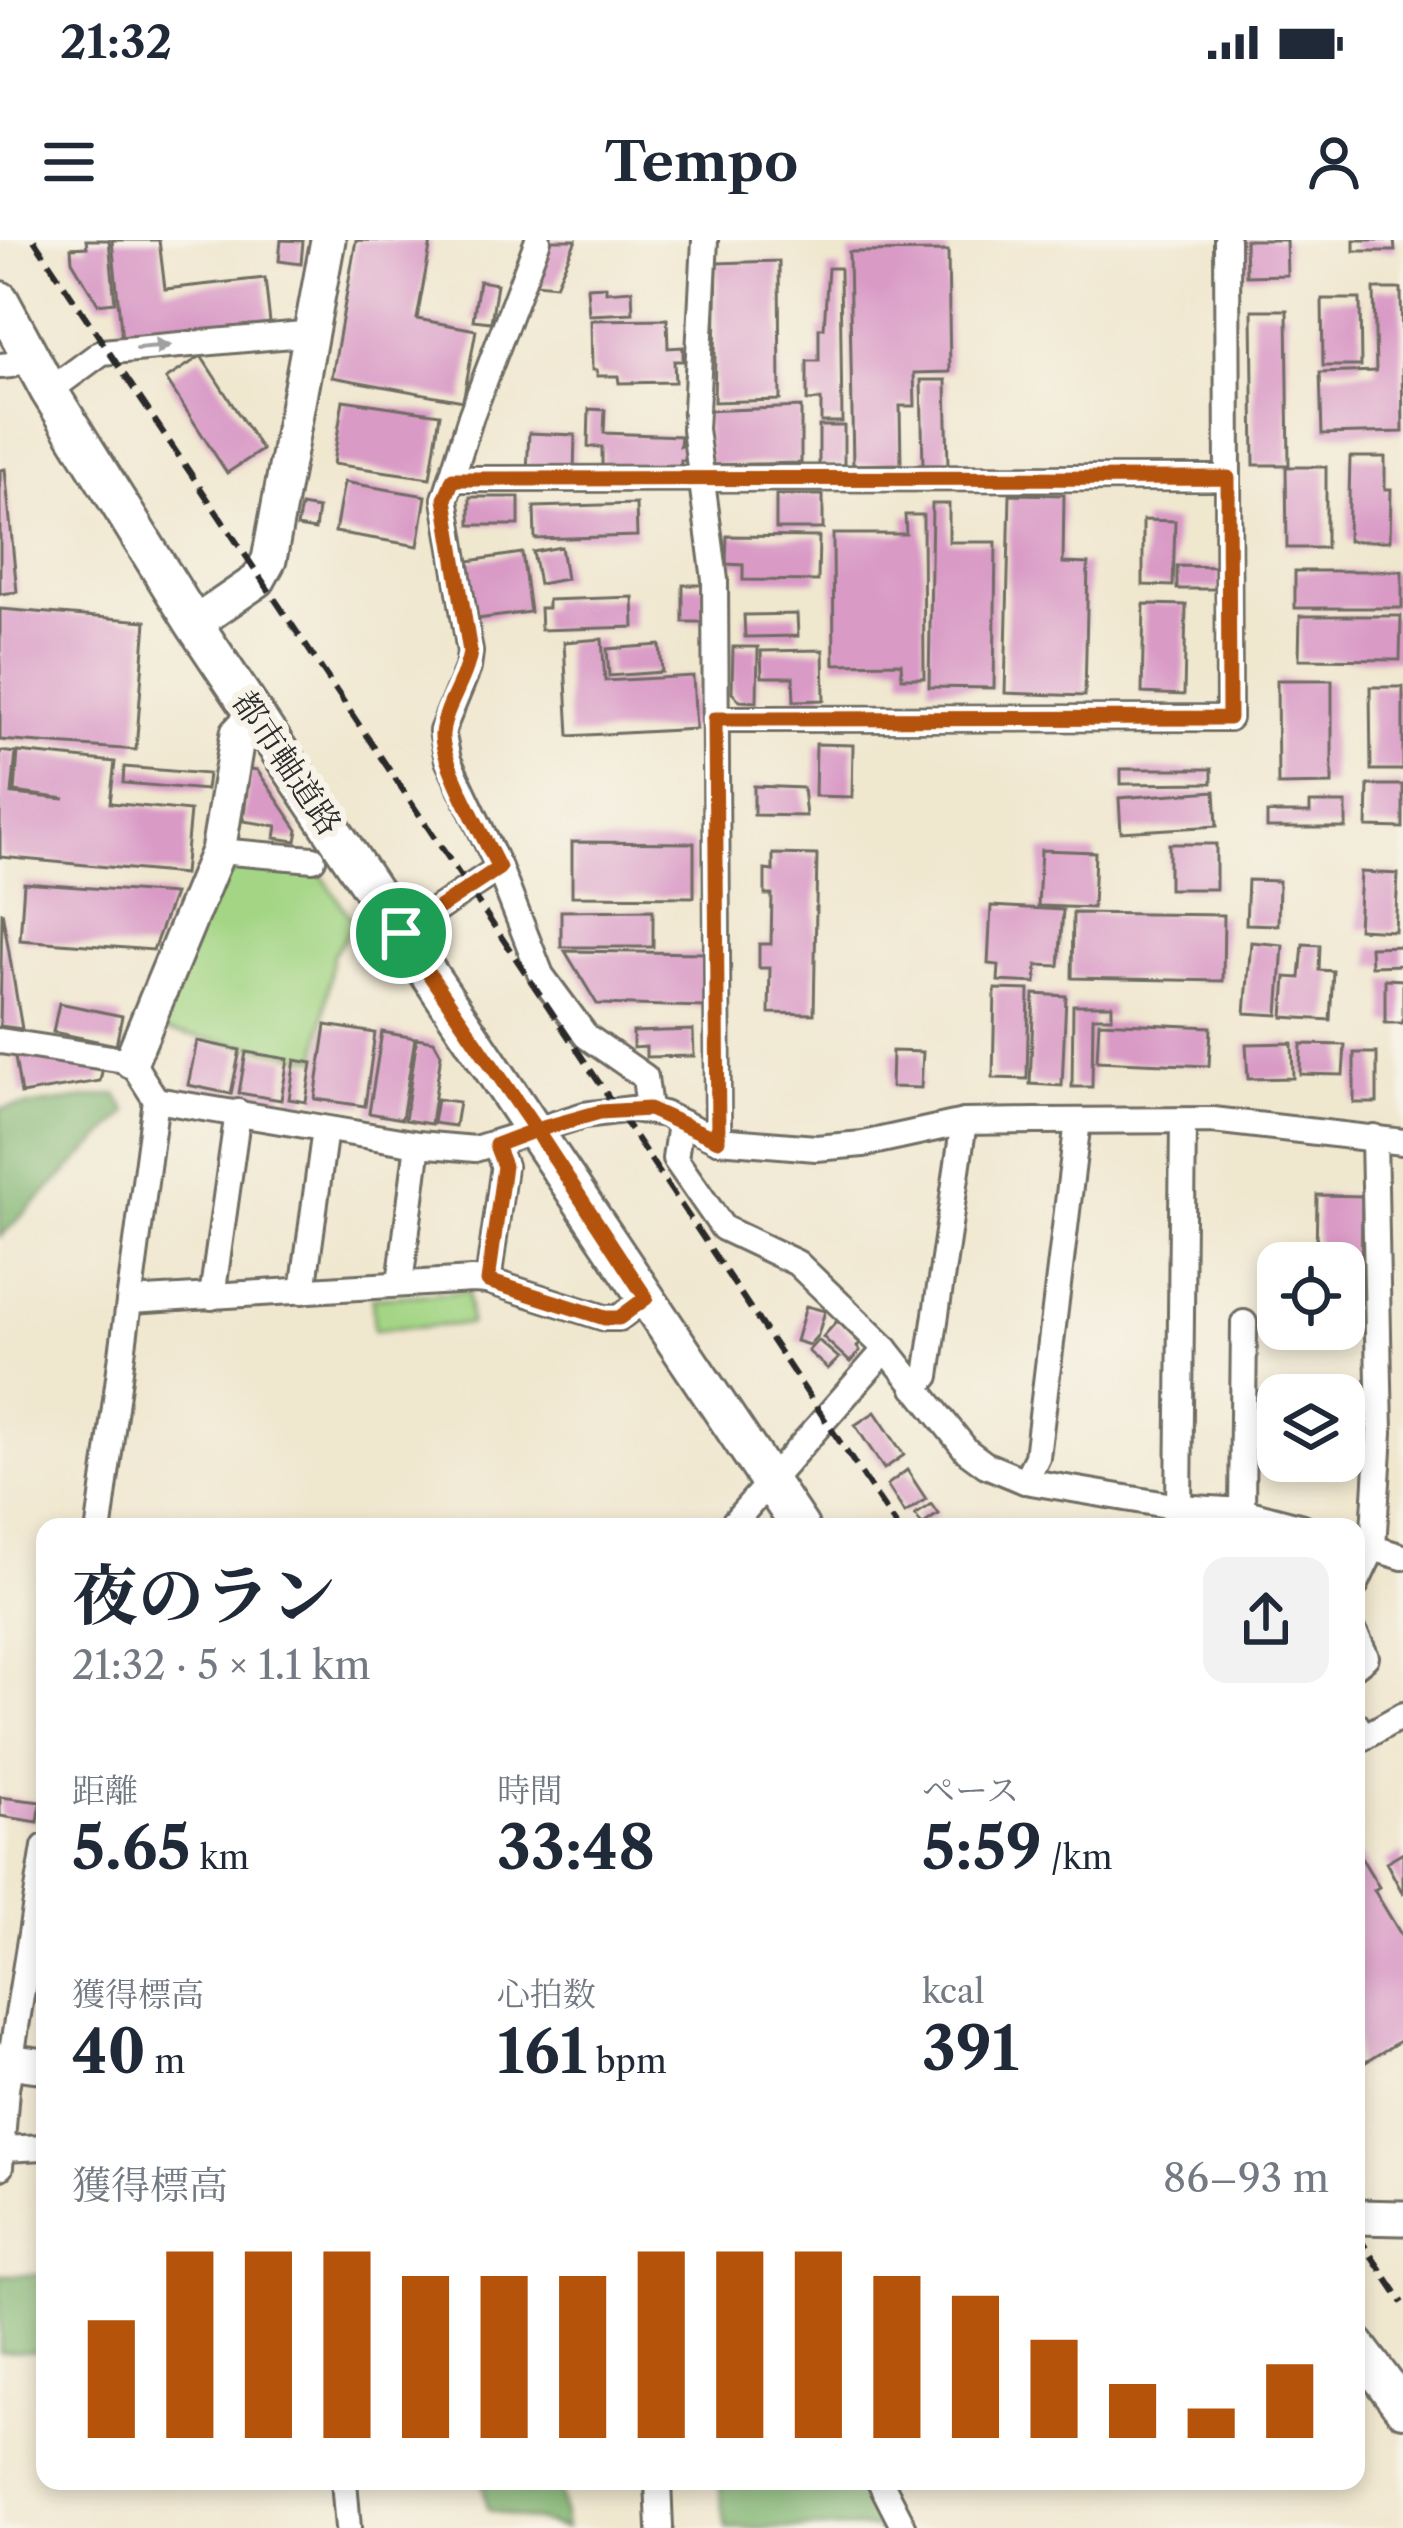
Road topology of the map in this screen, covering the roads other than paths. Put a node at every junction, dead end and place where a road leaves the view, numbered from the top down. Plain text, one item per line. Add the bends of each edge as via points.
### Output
1 (328, 240) edge
2 (538, 240) edge
3 (705, 240) edge
4 (1227, 240) edge
5 (0, 300) edge
6 (0, 318) edge
7 (314, 333) junction
8 (14, 358) edge
9 (49, 391) junction
10 (1228, 478) junction
11 (453, 479) junction
12 (703, 480) junction
13 (194, 624) junction
14 (255, 715) junction
15 (715, 719) junction
16 (218, 851) junction
17 (313, 859) dead end
18 (499, 868) junction
19 (401, 933) junction
20 (0, 1040) edge
21 (131, 1061) junction
22 (156, 1100) junction
23 (649, 1109) junction
24 (238, 1112) junction
25 (1078, 1120) junction
26 (1183, 1121) junction
27 (964, 1122) junction
28 (680, 1123) junction
29 (326, 1130) junction
30 (536, 1130) junction
31 (1375, 1137) junction
32 (718, 1140) junction
33 (1403, 1142) edge
34 (418, 1144) junction
35 (496, 1145) junction
36 (488, 1281) junction
37 (400, 1282) junction
38 (303, 1291) junction
39 (212, 1297) junction
40 (646, 1298) junction
41 (130, 1301) junction
42 (1244, 1323) dead end
43 (886, 1349) junction
44 (914, 1388) junction
45 (769, 1481) junction
46 (1025, 1481) junction
47 (1180, 1507) junction
48 (1242, 1511) junction
49 (100, 1518) edge
50 (738, 1518) edge
51 (794, 1518) edge
52 (1269, 1518) edge
53 (1365, 1538) edge
54 (1365, 1545) edge
55 (1403, 1557) edge
56 (1403, 1715) edge
57 (1365, 1736) edge
58 (36, 1895) edge
59 (5, 2061) edge
60 (36, 2065) edge
61 (36, 2149) edge
62 (2, 2158) edge
63 (1365, 2217) edge
64 (1403, 2218) edge
65 (1365, 2357) edge
66 (1403, 2408) edge
67 (345, 2490) edge
68 (658, 2490) edge
69 (885, 2490) edge
70 (348, 2528) edge
71 (660, 2528) edge
72 (904, 2528) edge

1 - 7 street
2 - 11 street
3 - 12 street via 695,430
4 - 10 street
5 - 8 main road, 都市軸道路
6 - 8 main road, 都市軸道路
9 -> 7 street via 103,352
7 - 13 street via 269,560 258,580
8 - 9 main road, 都市軸道路
9 - 13 main road, 都市軸道路
10 - 12 street
10 - 15 street via 1229,718
11 - 12 street
11 - 18 street via 445,499 470,652 442,743
12 - 15 street via 716,580
13 - 14 main road, 都市軸道路
14 - 16 street via 238,733
14 - 19 main road, 都市軸道路
15 - 32 street
16 - 17 street
16 - 21 street
18 - 19 street
18 - 23 street via 541,975 586,1036 645,1077
19 - 30 main road, 都市軸道路
20 - 21 street
21 - 22 street
22 - 24 street
22 - 41 street
23 - 28 street
23 - 30 street via 600,1112
24 - 29 street
24 - 39 street
25 - 26 street
25 - 27 street
25 - 46 street via 1037,1457
26 - 31 street
26 - 47 street
27 - 32 street via 816,1148
27 - 44 street via 927,1376
28 - 32 street
28 - 43 street via 675,1159 723,1228 797,1263
29 - 34 street
29 - 38 street
30 - 35 street
30 - 40 main road, 都市軸道路
31 - 33 street
31 - 53 street via 1380,1432
34 - 35 street
34 - 37 street
35 - 36 street via 504,1166
36 - 37 street
36 - 40 street via 605,1318 619,1318
37 - 38 street
38 - 39 street
39 - 41 street
40 - 45 main road, 都市軸道路
41 - 49 street
42 - 48 street
43 - 44 street
43 - 45 street
44 - 46 street via 967,1451
45 - 50 street
45 - 51 main road, 都市軸道路
46 - 47 street
47 - 48 street
48 - 52 street
54 - 55 street
56 - 57 street
58 - 59 street
59 - 60 street
59 - 62 street
61 - 62 street
63 - 64 street
65 - 66 main road
67 - 70 street
68 - 71 street
69 - 72 street

